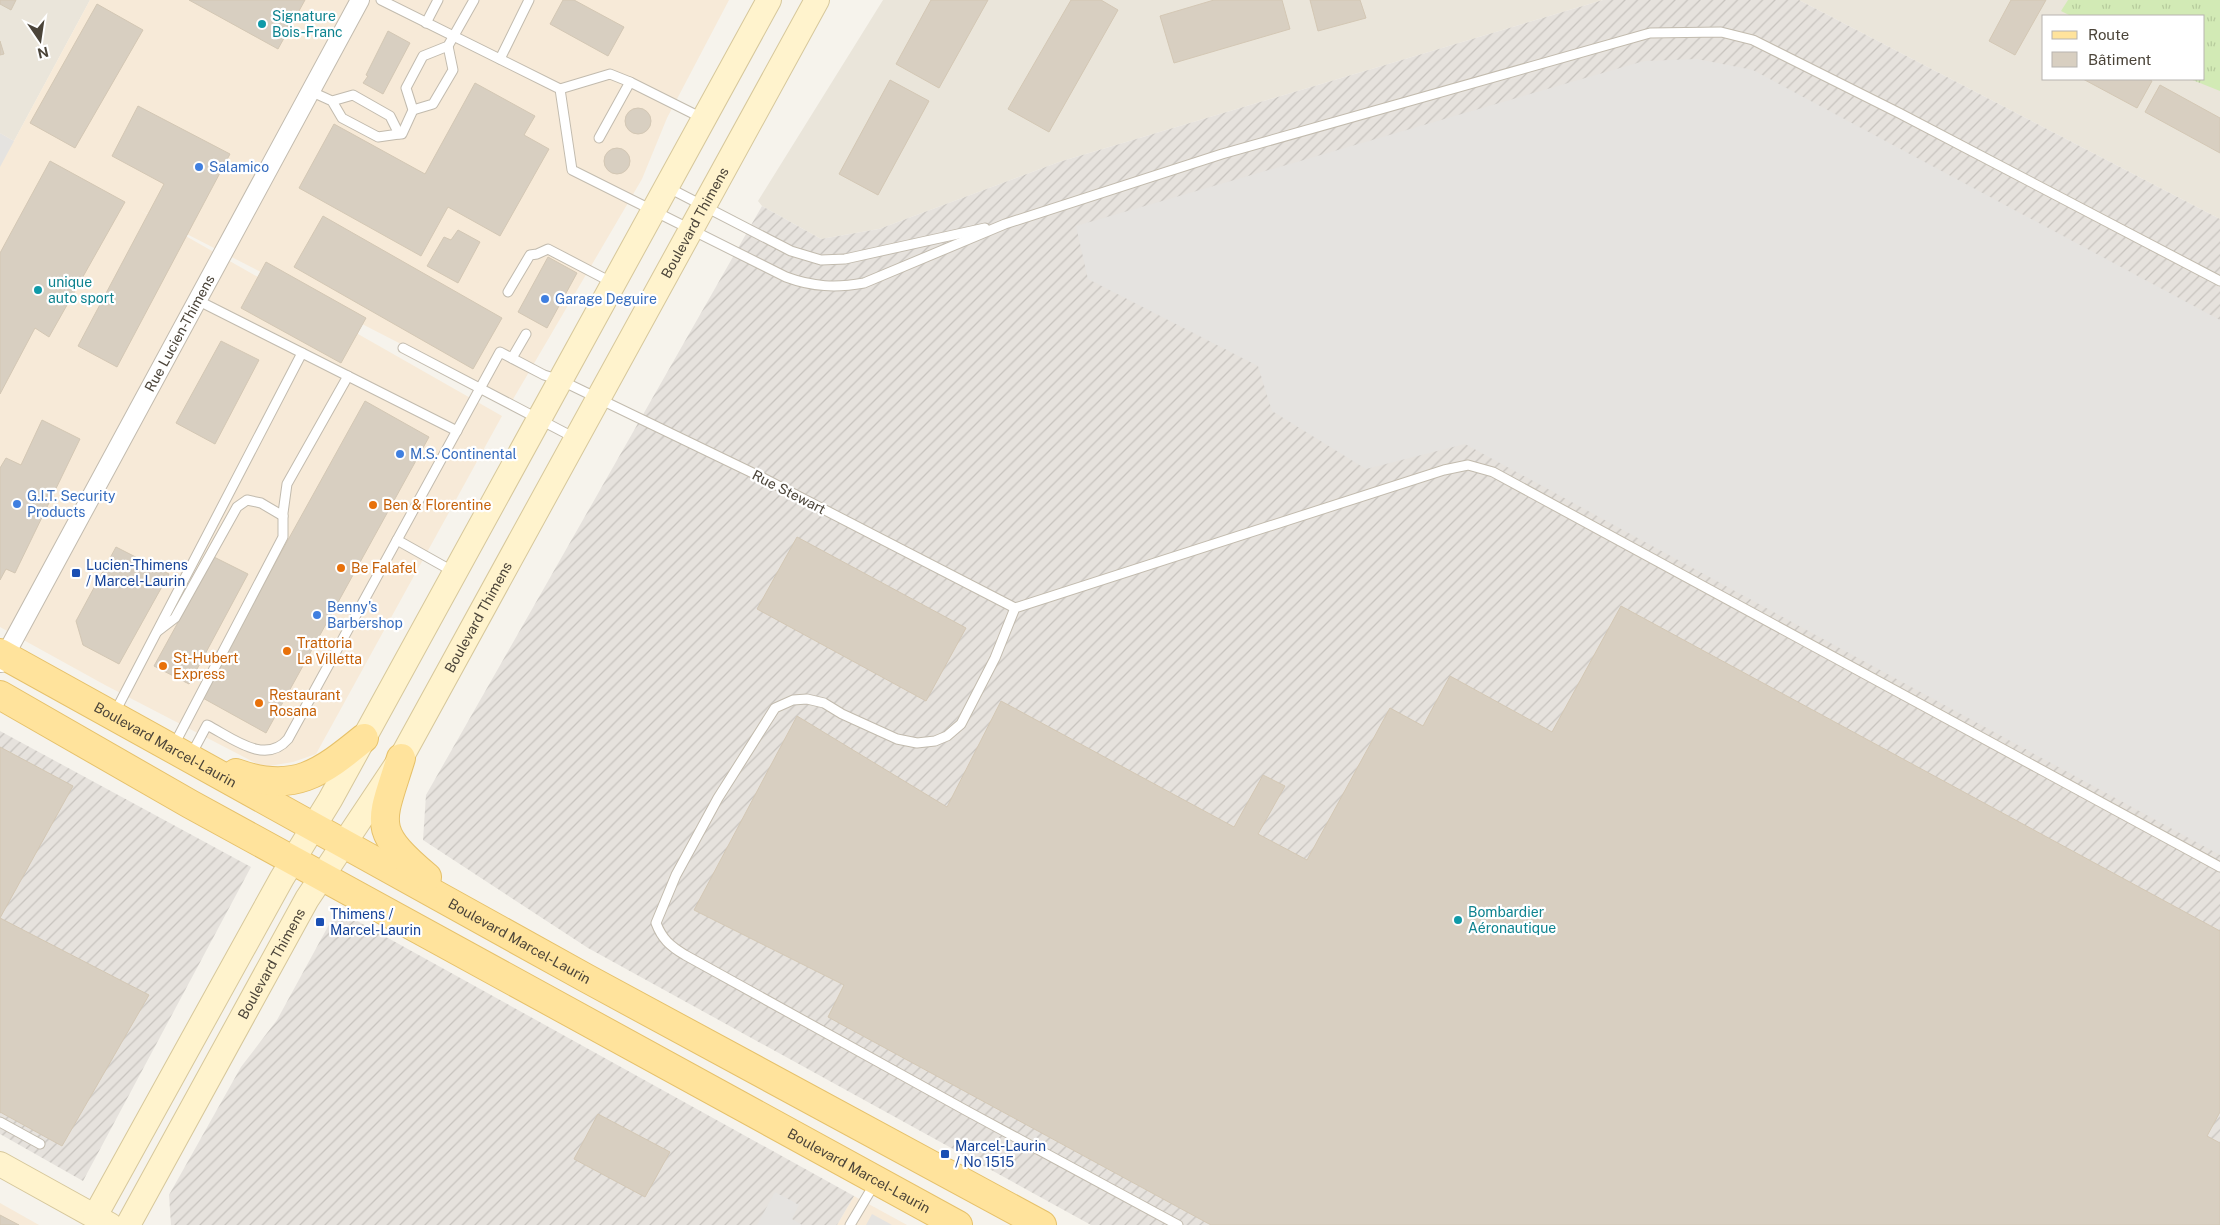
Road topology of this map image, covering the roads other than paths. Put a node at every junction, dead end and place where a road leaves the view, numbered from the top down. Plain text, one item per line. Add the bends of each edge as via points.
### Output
1 (360, 0) edge
2 (381, 0) edge
3 (438, 0) edge
4 (474, 0) edge
5 (529, 0) edge
6 (769, 0) edge
7 (817, 0) edge
8 (426, 23) junction
9 (454, 37) junction
10 (448, 46) junction
11 (500, 59) junction
12 (630, 82) junction
13 (560, 89) junction
14 (310, 91) junction
15 (332, 101) junction
16 (413, 110) junction
17 (704, 119) junction
18 (399, 134) junction
19 (599, 138) dead end
20 (667, 187) junction
21 (704, 205) junction
22 (654, 211) junction
23 (1005, 224) junction
24 (691, 229) junction
25 (2220, 280) edge
26 (613, 283) junction
27 (508, 292) dead end
28 (197, 300) junction
29 (526, 334) dead end
30 (403, 348) dead end
31 (302, 353) junction
32 (512, 358) junction
33 (348, 376) junction
34 (560, 380) junction
35 (480, 388) junction
36 (599, 400) junction
37 (539, 419) junction
38 (457, 431) junction
39 (578, 439) junction
40 (283, 516) junction
41 (397, 540) junction
42 (454, 572) junction
43 (1015, 608) junction
44 (156, 633) junction
45 (2, 658) edge
46 (0, 695) edge
47 (114, 714) junction
48 (364, 738) junction
49 (181, 752) junction
50 (401, 758) junction
51 (314, 828) junction
52 (343, 844) junction
53 (294, 861) junction
54 (2220, 867) edge
55 (321, 876) junction
56 (468, 912) junction
57 (0, 1122) edge
58 (40, 1144) dead end
59 (896, 1145) junction
60 (0, 1164) edge
61 (876, 1180) junction
62 (103, 1221) edge
63 (128, 1225) edge
64 (850, 1225) edge
65 (958, 1225) edge
66 (1042, 1225) edge
67 (1178, 1225) edge

1 - 14 street, Rue Lucien-Thimens
2 - 8 lane
3 - 8 lane
4 - 9 lane
5 - 11 lane
6 - 17 street
7 - 21 street, Boulevard Thimens
8 - 9 lane
9 - 10 lane
9 - 11 lane
10 - 16 lane via 453,70 433,104
10 - 16 lane via 424,56 406,88
11 - 13 lane
12 - 13 lane via 610,74
12 - 17 lane
12 - 19 lane
13 - 22 lane via 572,170
14 - 15 lane
14 - 28 street, Rue Lucien-Thimens
15 - 18 lane via 342,118 378,137
15 - 18 lane via 353,96 390,116
16 - 18 lane via 402,134
17 - 20 street
20 - 21 lane
20 - 22 street
21 - 23 lane via 790,251 821,260 846,259
21 - 24 street, Boulevard Thimens
22 - 24 lane
22 - 26 street
23 - 24 lane via 880,277 832,287 786,278
23 - 25 lane via 1222,154 1650,33 1721,32 1753,40
24 - 36 street, Boulevard Thimens
26 - 27 lane via 548,249 530,255
26 - 34 street
28 - 31 lane
28 - 45 street, Rue Lucien-Thimens
29 - 32 lane
30 - 35 lane
31 - 33 lane
31 - 44 lane
32 - 34 lane, Rue Stewart
32 - 35 lane via 500,352
33 - 38 lane
33 - 40 lane via 287,484
34 - 36 lane, Rue Stewart
34 - 37 street
35 - 37 lane
35 - 38 lane
36 - 39 street, Boulevard Thimens
36 - 43 lane, Rue Stewart via 761,477
37 - 39 lane
37 - 42 street
38 - 41 lane
39 - 50 street, Boulevard Thimens
40 - 44 lane via 261,503 247,500 237,507 175,618
40 - 49 lane via 283,536
41 - 42 lane
41 - 49 lane via 284,744 272,750 257,750 207,725
42 - 48 street
43 - 54 lane via 1468,465 1493,472
43 - 67 lane via 995,658 961,724 935,741 917,743 897,739 824,703 807,699 792,700 775,708 713,807 676,875 656,923 664,940 684,955
44 - 47 lane
45 - 47 main road, Boulevard Marcel-Laurin
46 - 53 main road, Boulevard Marcel-Laurin
47 - 49 main road, Boulevard Marcel-Laurin
48 - 49 main road via 319,772 305,778 282,781 250,779
48 - 51 street
49 - 51 main road, Boulevard Marcel-Laurin
50 - 52 street, Boulevard Thimens
50 - 56 main road via 383,819 388,835 400,854
51 - 52 main road, Boulevard Marcel-Laurin
51 - 53 street
52 - 55 street, Boulevard Thimens
52 - 56 main road, Boulevard Marcel-Laurin
53 - 55 main road, Boulevard Marcel-Laurin
53 - 62 street
55 - 61 main road, Boulevard Marcel-Laurin
55 - 63 street, Boulevard Thimens
56 - 59 main road, Boulevard Marcel-Laurin
57 - 58 lane
59 - 61 main road
59 - 66 main road, Boulevard Marcel-Laurin
60 - 62 street
61 - 64 lane
61 - 65 main road, Boulevard Marcel-Laurin

